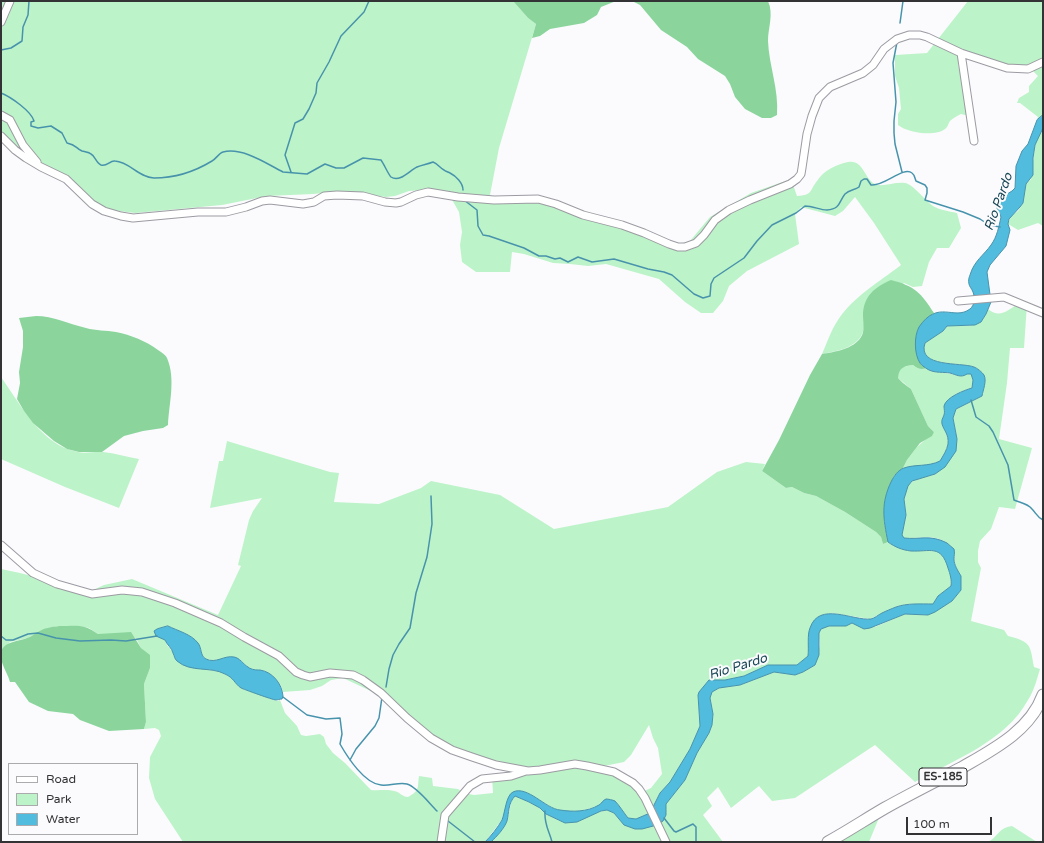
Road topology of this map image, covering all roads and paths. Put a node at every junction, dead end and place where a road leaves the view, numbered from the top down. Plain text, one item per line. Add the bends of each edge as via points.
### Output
1 (10, 1) edge
2 (1, 22) edge
3 (961, 53) junction
4 (1043, 62) edge
5 (1, 115) edge
6 (1, 136) edge
7 (974, 141) dead end
8 (41, 167) junction
9 (958, 301) dead end
10 (1043, 313) edge
11 (1, 545) edge
12 (1043, 695) edge
13 (1039, 710) edge
14 (528, 770) junction
15 (441, 842) edge
16 (666, 842) edge
17 (828, 842) edge

1 - 2 street
3 - 4 street via 1017,70 1028,69
3 - 7 street
3 - 8 street via 920,35 909,35 888,45 873,65 863,73 830,87 820,98 812,116 801,174 797,179 729,210 715,220 696,243 684,247 538,199 494,200 428,192 396,203 337,194 303,204 270,200 226,212 133,218 104,211 92,204 66,179
5 - 8 street via 10,120 23,145
6 - 8 street via 15,150
9 - 10 street via 1004,297
11 - 14 street via 34,573 57,584 92,594 122,590 142,592 175,603 221,623 278,656 303,675 353,675 376,689 407,718 442,745 482,761
12 - 13 main road, ES-185
13 - 17 main road, ES-185 via 998,747
14 - 15 street via 511,776 482,779 470,786 445,815
14 - 16 street via 574,764 619,774 633,783 644,798

